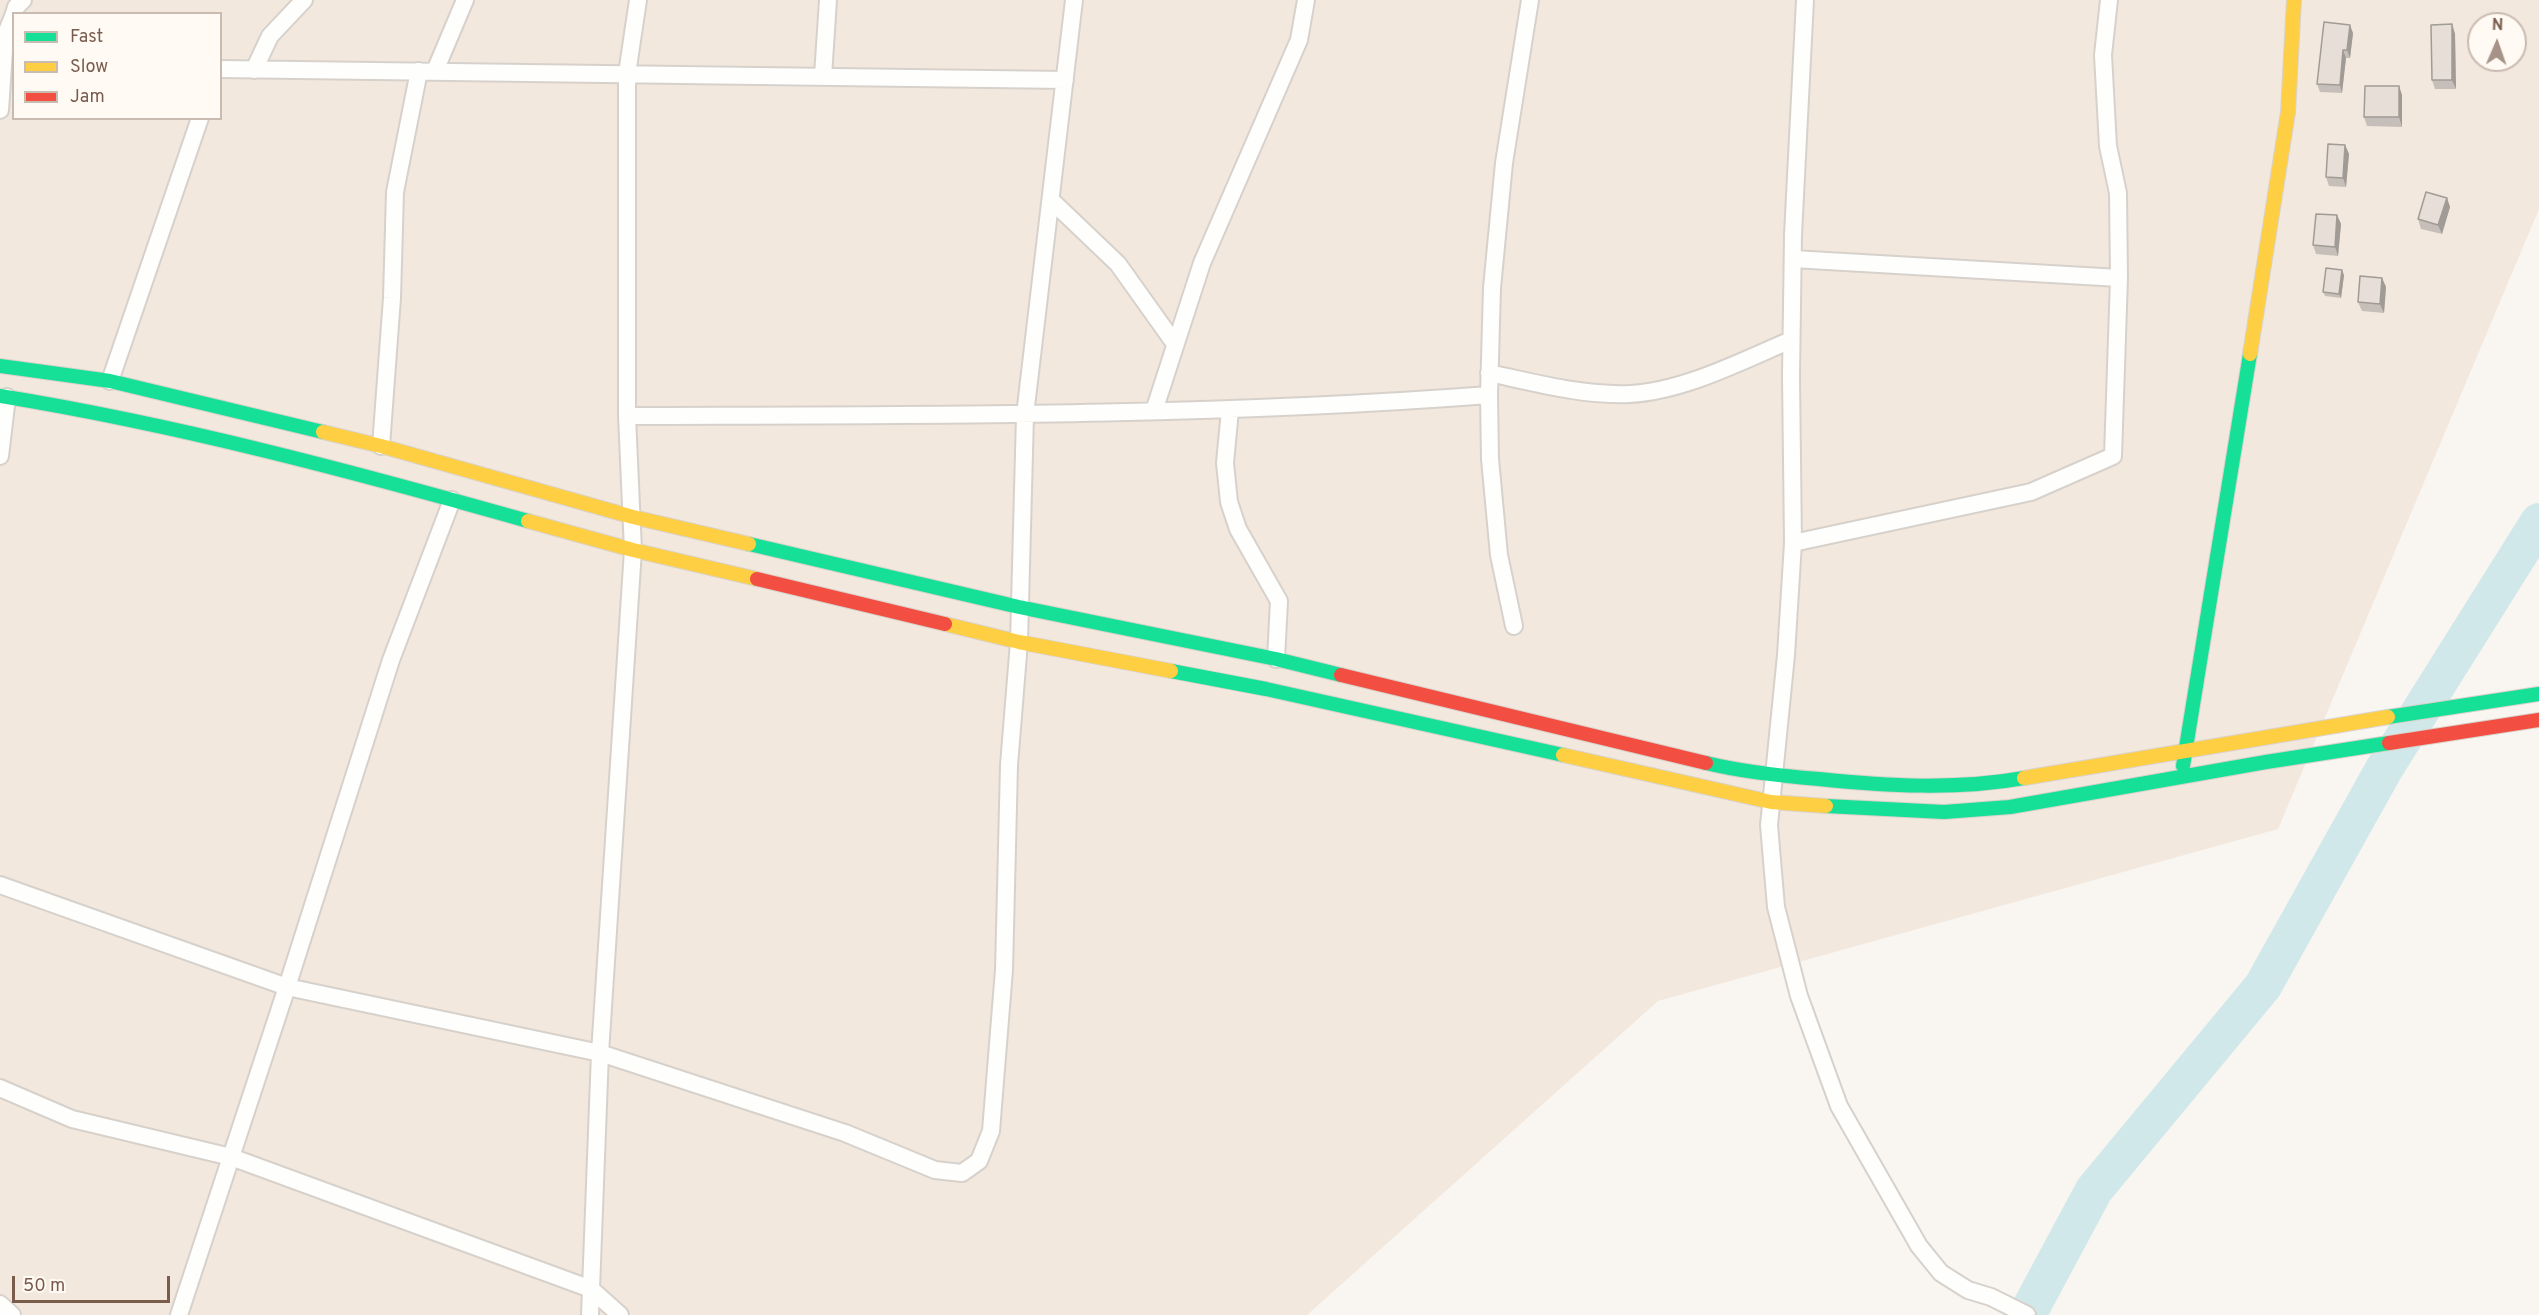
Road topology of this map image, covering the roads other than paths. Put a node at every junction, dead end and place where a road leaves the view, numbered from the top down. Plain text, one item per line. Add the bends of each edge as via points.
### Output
1 (23, 0) edge
2 (304, 0) edge
3 (465, 0) edge
4 (638, 0) edge
5 (828, 0) edge
6 (1074, 0) edge
7 (1306, 0) edge
8 (1530, 0) edge
9 (1805, 0) edge
10 (2109, 0) edge
11 (2294, 0) edge
12 (15, 12) edge
13 (12, 19) edge
14 (222, 69) edge
15 (254, 70) junction
16 (427, 71) junction
17 (6, 74) edge
18 (627, 74) junction
19 (823, 76) junction
20 (1065, 80) junction
21 (0, 110) edge
22 (199, 120) edge
23 (1051, 200) junction
24 (1793, 259) junction
25 (2119, 278) junction
26 (1791, 340) junction
27 (1175, 344) junction
28 (0, 366) edge
29 (1489, 373) junction
30 (110, 381) junction
31 (1489, 394) junction
32 (4, 397) edge
33 (1230, 410) junction
34 (1154, 411) junction
35 (1025, 415) junction
36 (627, 416) junction
37 (381, 446) junction
38 (0, 456) edge
39 (452, 500) junction
40 (633, 517) junction
41 (1793, 543) junction
42 (633, 550) junction
43 (1019, 607) junction
44 (1514, 626) dead end
45 (1019, 642) junction
46 (1276, 659) junction
47 (2539, 694) edge
48 (2539, 720) edge
49 (2185, 752) junction
50 (1774, 775) junction
51 (2181, 778) junction
52 (1772, 802) junction
53 (0, 885) edge
54 (287, 987) junction
55 (600, 1053) junction
56 (0, 1088) edge
57 (231, 1157) junction
58 (591, 1289) junction
59 (0, 1304) edge
60 (12, 1315) edge
61 (179, 1315) edge
62 (590, 1315) edge
63 (620, 1315) edge
64 (2027, 1315) edge

1 - 12 street
2 - 15 street via 270,36
3 - 16 street
4 - 18 street
5 - 19 street
6 - 20 street
7 - 27 street via 1299,40 1202,263
8 - 29 street via 1504,163 1492,288
9 - 24 street
10 - 25 street via 2103,55 2108,146 2118,193
11 - 49 main road via 2288,112
13 - 17 street via 5,36
14 - 15 street
15 - 16 street
16 - 18 street
16 - 37 street via 395,192
17 - 21 street
18 - 19 street
18 - 36 street
19 - 20 street
20 - 23 street
22 - 30 street
23 - 27 street via 1118,264
23 - 35 street
24 - 25 street
24 - 26 street
25 - 41 street via 2113,456 2031,492
26 - 29 street via 1693,381 1632,394 1580,392
26 - 41 street
27 - 34 street
28 - 30 main road
29 - 31 street
30 - 37 main road
31 - 33 street
31 - 44 street via 1490,459 1499,555
32 - 38 street
32 - 39 main road via 92,411 224,440
33 - 34 street
33 - 46 street via 1225,463 1229,502 1238,529 1279,601
34 - 35 street
35 - 36 street
35 - 43 street
36 - 40 street
37 - 40 main road
39 - 42 main road
39 - 54 street via 391,660
40 - 42 street
40 - 43 main road
41 - 50 street
42 - 45 main road
42 - 55 street
43 - 45 street
43 - 46 main road
45 - 52 main road via 1266,689
45 - 55 street via 1009,765 1004,970 991,1131 979,1161 962,1173 935,1170 844,1133
46 - 50 main road via 1727,768
47 - 49 main road
48 - 51 main road
49 - 50 main road via 2009,781 1944,785 1876,785
49 - 51 main road
50 - 52 street
51 - 52 main road via 2010,807 1944,813
52 - 64 street via 1769,825 1776,907 1798,996 1839,1106 1919,1246 1941,1273 1968,1290 1990,1296
53 - 54 street
54 - 55 street
54 - 57 street
55 - 58 street
56 - 57 street via 72,1119
57 - 58 street
57 - 61 street
58 - 62 street
58 - 63 street
59 - 60 street

